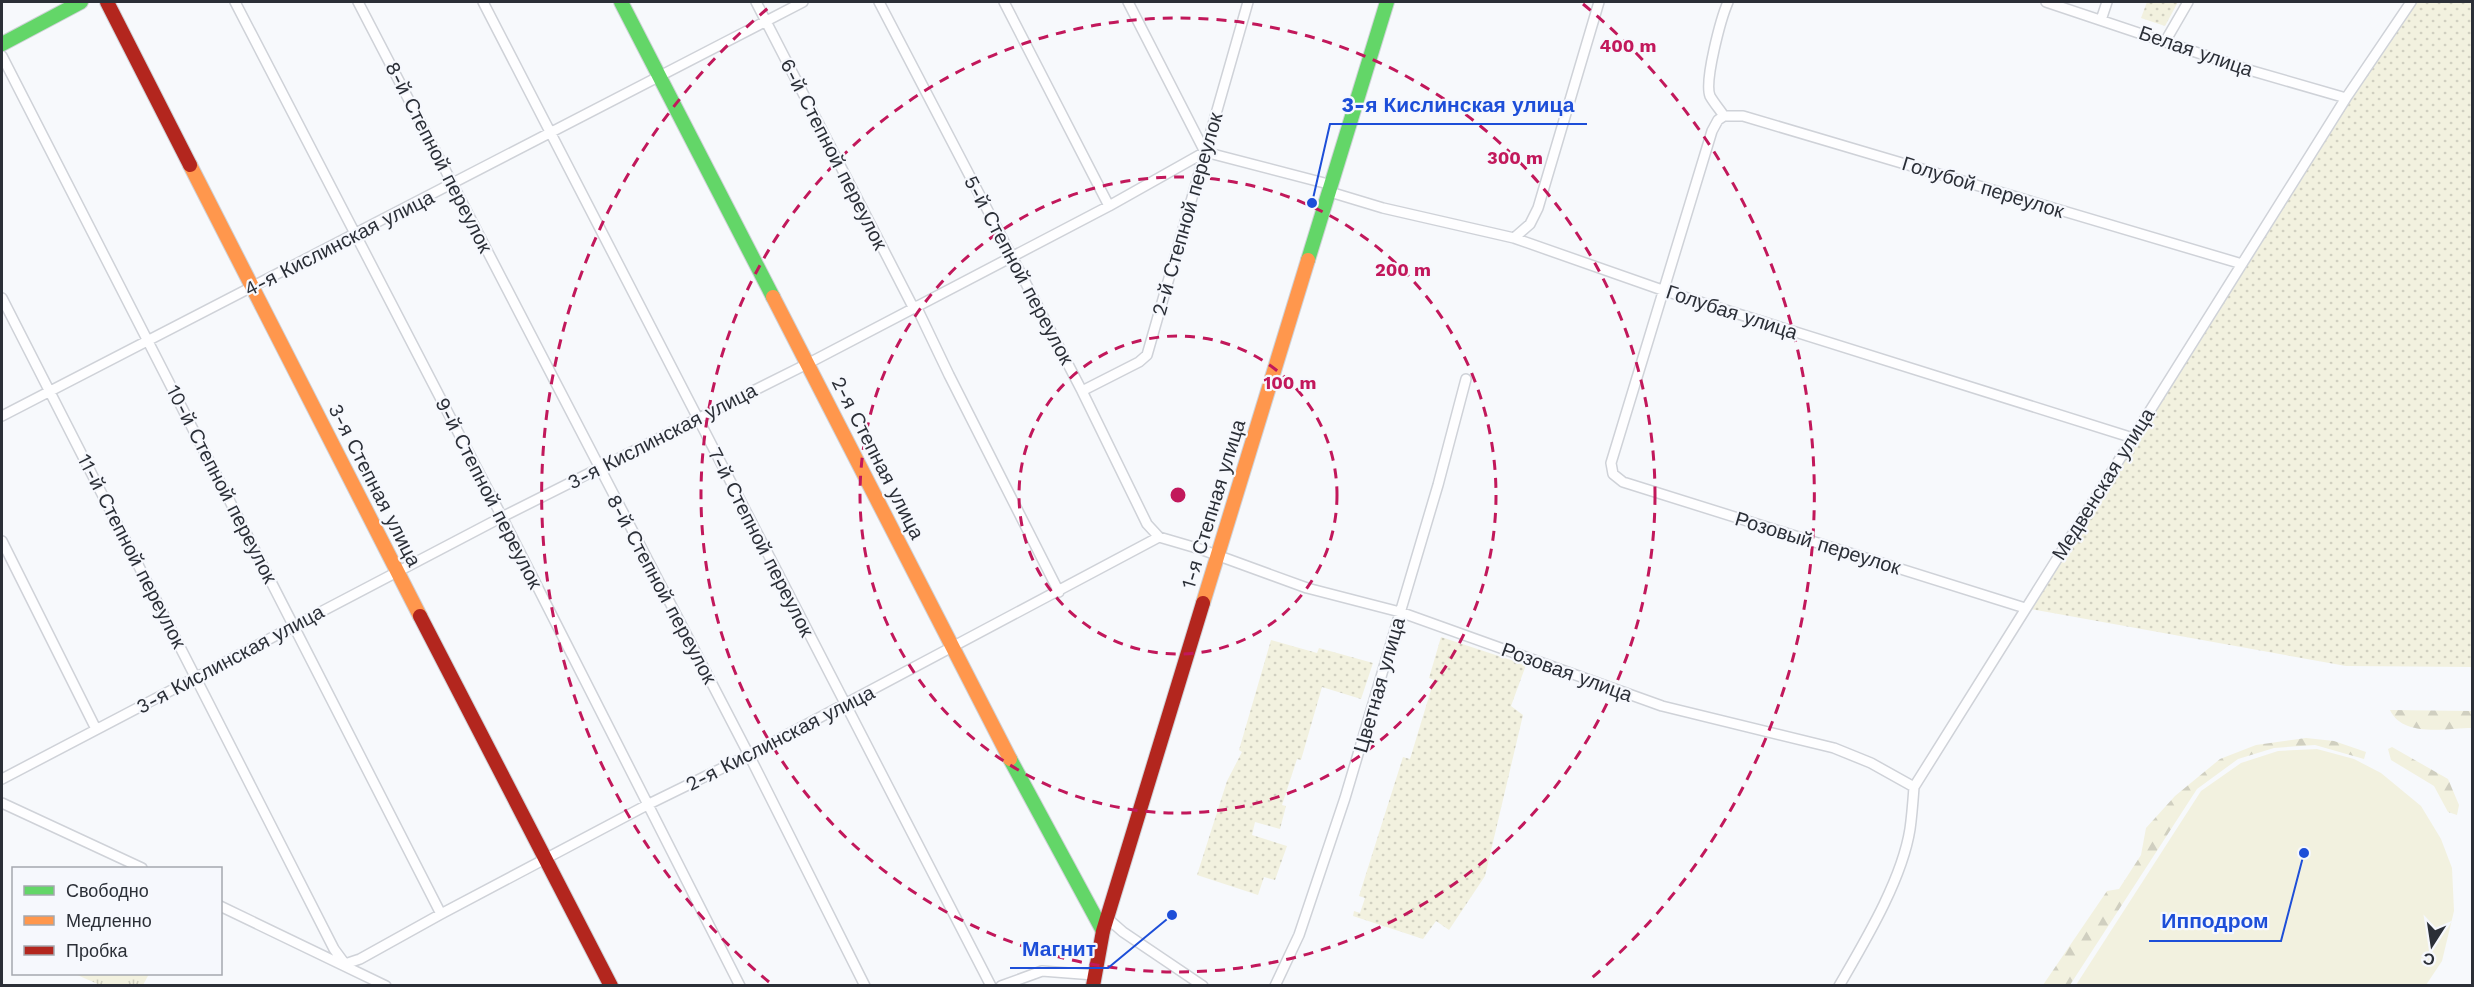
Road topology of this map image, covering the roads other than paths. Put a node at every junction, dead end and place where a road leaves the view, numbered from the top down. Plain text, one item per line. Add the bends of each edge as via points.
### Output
1 (81, 2) edge
2 (107, 2) edge
3 (235, 2) edge
4 (358, 2) edge
5 (483, 2) edge
6 (621, 2) edge
7 (756, 2) edge
8 (803, 2) edge
9 (879, 2) edge
10 (1004, 2) edge
11 (1128, 2) edge
12 (1248, 2) edge
13 (1387, 2) edge
14 (1599, 2) edge
15 (1728, 2) edge
16 (2046, 2) edge
17 (2107, 2) edge
18 (2188, 2) edge
19 (2410, 2) edge
20 (765, 20) junction
21 (2102, 20) junction
22 (2166, 40) junction
23 (2, 44) edge
24 (2, 56) edge
25 (660, 76) junction
26 (2346, 98) junction
27 (1724, 116) junction
28 (552, 133) junction
29 (1205, 152) junction
30 (454, 184) junction
31 (1331, 188) junction
32 (1109, 206) junction
33 (354, 234) junction
34 (1514, 238) junction
35 (1011, 256) junction
36 (2242, 264) junction
37 (252, 288) junction
38 (1665, 291) junction
39 (2, 298) edge
40 (915, 307) junction
41 (149, 341) junction
42 (807, 364) junction
43 (1466, 380) dead end
44 (1082, 390) junction
45 (50, 391) junction
46 (2, 416) edge
47 (697, 418) junction
48 (2133, 438) junction
49 (599, 468) junction
50 (501, 517) junction
51 (1159, 537) junction
52 (2, 541) edge
53 (1218, 556) junction
54 (397, 571) junction
55 (1059, 592) junction
56 (2025, 608) junction
57 (1400, 612) junction
58 (294, 625) junction
59 (953, 648) junction
60 (196, 676) junction
61 (845, 704) junction
62 (96, 729) junction
63 (749, 755) junction
64 (2, 778) edge
65 (1914, 787) junction
66 (2, 802) edge
67 (649, 804) junction
68 (547, 859) junction
69 (140, 867) edge
70 (222, 907) edge
71 (441, 914) junction
72 (1105, 924) junction
73 (345, 964) junction
74 (1093, 980) edge
75 (387, 986) edge
76 (611, 986) edge
77 (740, 986) edge
78 (865, 986) edge
79 (991, 986) edge
80 (1001, 986) edge
81 (1203, 986) edge
82 (1275, 986) edge
83 (1839, 986) edge

1 - 23 street
2 - 37 street, 3-я Степная улица
3 - 33 street, 9-й Степной переулок
4 - 30 street, 8-й Степной переулок
5 - 28 street, 7-й Степной переулок
6 - 25 street, 2-я Степная улица
7 - 20 street, 6-й Степной переулок
8 - 20 street, 4-я Кислинская улица
9 - 35 street, 5-й Степной переулок
10 - 32 street
11 - 29 street
12 - 29 street, 2-й Степной переулок
13 - 31 street, 1-я Степная улица
14 - 34 street via 1538,208 1530,224
15 - 27 street via 1722,16 1709,94
16 - 21 street, Белая улица
17 - 21 street
18 - 22 street
19 - 26 street, Медвенская улица
20 - 25 street, 4-я Кислинская улица
20 - 40 street, 6-й Степной переулок
21 - 22 street, Белая улица
22 - 26 street, Белая улица via 2249,70
24 - 41 street, 10-й Степной переулок
25 - 28 street, 4-я Кислинская улица
25 - 42 street, 2-я Степная улица
26 - 36 street, Медвенская улица
27 - 36 street, Голубой переулок via 1743,116
27 - 38 street via 1712,130
28 - 30 street, 4-я Кислинская улица
28 - 47 street, 7-й Степной переулок
29 - 31 street
29 - 32 street, 3-я Кислинская улица
29 - 44 street, 2-й Степной переулок via 1147,355
30 - 33 street, 4-я Кислинская улица
30 - 49 street, 8-й Степной переулок
31 - 34 street, Голубая улица via 1383,208
31 - 53 street, 1-я Степная улица
32 - 35 street, 3-я Кислинская улица
33 - 37 street, 4-я Кислинская улица
33 - 50 street, 9-й Степной переулок
34 - 38 street, Голубая улица
35 - 40 street, 3-я Кислинская улица
35 - 44 street, 5-й Степной переулок
36 - 48 street, Медвенская улица
37 - 41 street, 4-я Кислинская улица
37 - 54 street, 3-я Степная улица
38 - 48 street, Голубая улица
38 - 56 street, Розовый переулок via 1611,463 1613,474 1623,482
39 - 45 street, 11-й Степной переулок
40 - 42 street, 3-я Кислинская улица
40 - 55 street, 6-й Степной переулок
41 - 45 street, 4-я Кислинская улица
41 - 58 street, 10-й Степной переулок
42 - 47 street, 3-я Кислинская улица
42 - 59 street, 2-я Степная улица
43 - 57 street, Цветная улица
44 - 51 street, 5-й Степной переулок via 1147,524
45 - 46 street, 4-я Кислинская улица
45 - 60 street, 11-й Степной переулок
47 - 49 street, 3-я Кислинская улица
47 - 61 street, 7-й Степной переулок
48 - 56 street, Медвенская улица
49 - 50 street, 3-я Кислинская улица
49 - 63 street, 8-й Степной переулок
50 - 54 street, 3-я Кислинская улица
50 - 67 street, 9-й Степной переулок
51 - 53 street
51 - 55 street, 2-я Кислинская улица
52 - 62 street
53 - 57 street, Розовая улица via 1307,588
53 - 72 street, 1-я Степная улица
54 - 58 street, 3-я Кислинская улица
54 - 68 street, 3-я Степная улица
55 - 59 street, 2-я Кислинская улица
56 - 65 street, Медвенская улица
57 - 65 street, Розовая улица via 1662,706 1834,748
57 - 82 street, Цветная улица via 1346,798 1299,935
58 - 60 street, 3-я Кислинская улица
58 - 71 street, 10-й Степной переулок
59 - 61 street, 2-я Кислинская улица
59 - 72 street, 2-я Степная улица via 1063,860
60 - 62 street, 3-я Кислинская улица
60 - 73 street, 11-й Степной переулок
61 - 63 street, 2-я Кислинская улица
61 - 79 street, 7-й Степной переулок
62 - 64 street, 3-я Кислинская улица
63 - 67 street, 2-я Кислинская улица
63 - 78 street, 8-й Степной переулок
65 - 83 street, Медвенская улица via 1910,830 1902,858 1879,913
66 - 69 street
67 - 68 street, 2-я Кислинская улица
67 - 77 street, 9-й Степной переулок
68 - 71 street, 2-я Кислинская улица
68 - 76 street, 3-я Степная улица
70 - 73 street
71 - 73 street, 2-я Кислинская улица
72 - 74 street, 1-я Степная улица
72 - 81 street
73 - 75 street
74 - 80 street via 1042,971

